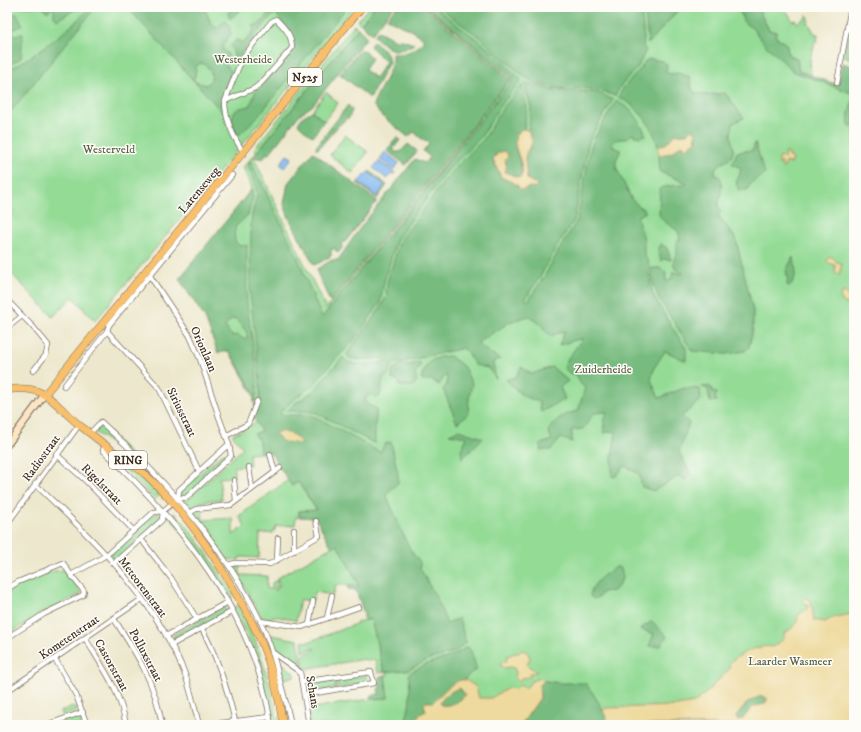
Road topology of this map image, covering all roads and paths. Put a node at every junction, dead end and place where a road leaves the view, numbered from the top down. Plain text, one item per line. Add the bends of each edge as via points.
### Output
1 (362, 7) edge
2 (851, 7) edge
3 (837, 83) dead end
4 (225, 101) junction
5 (244, 152) junction
6 (232, 175) dead end
7 (150, 276) junction
8 (7, 300) edge
9 (22, 316) junction
10 (7, 328) edge
11 (107, 331) junction
12 (33, 370) dead end
13 (64, 386) dead end
14 (7, 390) edge
15 (43, 397) junction
16 (257, 402) dead end
17 (78, 425) junction
18 (90, 434) junction
19 (226, 436) junction
20 (7, 444) edge
21 (230, 444) junction
22 (106, 445) junction
23 (56, 454) junction
24 (270, 454) dead end
25 (249, 467) dead end
26 (280, 468) dead end
27 (200, 471) junction
28 (275, 472) junction
29 (234, 480) dead end
30 (35, 484) junction
31 (252, 490) junction
32 (175, 500) junction
33 (236, 501) junction
34 (163, 511) junction
35 (189, 513) junction
36 (316, 521) dead end
37 (7, 524) edge
38 (133, 530) junction
39 (294, 530) dead end
40 (278, 538) dead end
41 (141, 539) junction
42 (294, 551) junction
43 (106, 555) junction
44 (276, 560) junction
45 (114, 563) junction
46 (228, 565) junction
47 (71, 575) junction
48 (7, 589) edge
49 (332, 595) dead end
50 (142, 599) junction
51 (245, 601) junction
52 (313, 601) dead end
53 (359, 606) dead end
54 (230, 607) junction
55 (197, 618) junction
56 (327, 618) junction
57 (114, 619) junction
58 (260, 621) junction
59 (309, 625) junction
60 (202, 629) junction
61 (166, 636) junction
62 (7, 638) edge
63 (85, 638) junction
64 (172, 645) junction
65 (272, 652) junction
66 (55, 659) junction
67 (302, 682) junction
68 (7, 691) edge
69 (304, 695) junction
70 (280, 706) junction
71 (83, 712) junction
72 (270, 716) junction
73 (235, 721) junction
74 (46, 725) edge
75 (88, 725) edge
76 (126, 725) edge
77 (162, 725) edge
78 (199, 725) edge
79 (205, 725) edge
80 (271, 725) edge
81 (283, 725) edge
82 (286, 725) edge
83 (291, 725) edge
84 (309, 725) edge

1 - 5 main road, Larenseweg / N525
2 - 3 street
4 - 4 street via 255,88 292,48 292,38 276,19 243,57
4 - 5 street via 227,120
5 - 15 main road, Larenseweg / N525
6 - 7 street, Larenseweg
7 - 11 street, Larenseweg via 109,325
7 - 19 street, Orionlaan via 190,336
8 - 9 street
9 - 10 street
9 - 12 street via 48,345 46,356
11 - 13 street, Larenseweg
11 - 27 street, Siriusstraat via 159,388
14 - 15 main road, RING via 37,390
15 - 17 main road, RING via 55,402
15 - 20 street
16 - 19 street via 248,424
17 - 18 main road, RING
17 - 23 street, Radiostraat
18 - 22 main road, RING
18 - 32 street via 101,422 134,452
19 - 21 street, Orionlaan
21 - 27 street
21 - 32 street via 231,456 186,498
22 - 32 main road, RING via 140,469
22 - 34 street via 103,450
23 - 30 street, Radiostraat
23 - 38 street, Rigelstraat
24 - 28 street
25 - 31 street
26 - 28 street
27 - 32 street via 179,490
28 - 31 street
29 - 33 street
30 - 37 street, Radiostraat
30 - 43 street, Meteorenstraat
31 - 33 street
32 - 34 street
32 - 35 street
32 - 51 main road, RING
33 - 35 street via 231,505 196,509
34 - 38 street via 154,512
34 - 41 street via 162,520
34 - 54 street via 190,544
35 - 46 street
36 - 42 street via 320,536
38 - 43 street
39 - 42 street
40 - 44 street
41 - 45 street
41 - 55 street
42 - 44 street
43 - 45 street, Meteorenstraat
43 - 47 street
44 - 46 street via 270,564
45 - 50 street, Meteorenstraat
46 - 51 street
47 - 48 street via 64,563 30,576
47 - 62 street via 84,591 83,595 44,614
49 - 56 street
50 - 57 street, Kometenstraat
50 - 61 street, Meteorenstraat
51 - 54 street
51 - 58 street
51 - 70 main road, RING via 268,661
52 - 59 street
53 - 56 street
54 - 55 street
54 - 60 street
54 - 72 street via 252,652
55 - 61 street
56 - 59 street
57 - 63 street, Kometenstraat
57 - 77 street, Polluxstraat via 139,658 150,681
58 - 59 street via 302,627
58 - 65 street
60 - 64 street
60 - 73 street via 222,673
61 - 64 street, Meteorenstraat
63 - 66 street, Kometenstraat
63 - 76 street, Castorstraat via 114,686
64 - 78 street, Meteorenstraat via 192,697
65 - 67 street, Schans via 300,672
65 - 83 street
66 - 68 street, Kometenstraat
66 - 71 street via 76,694
67 - 69 street, Schans
67 - 69 street via 371,672 374,683
69 - 84 street, Schans
70 - 81 main road, RING
70 - 82 main road, RING
71 - 74 street
71 - 75 street
72 - 73 street
72 - 80 street
73 - 79 street

